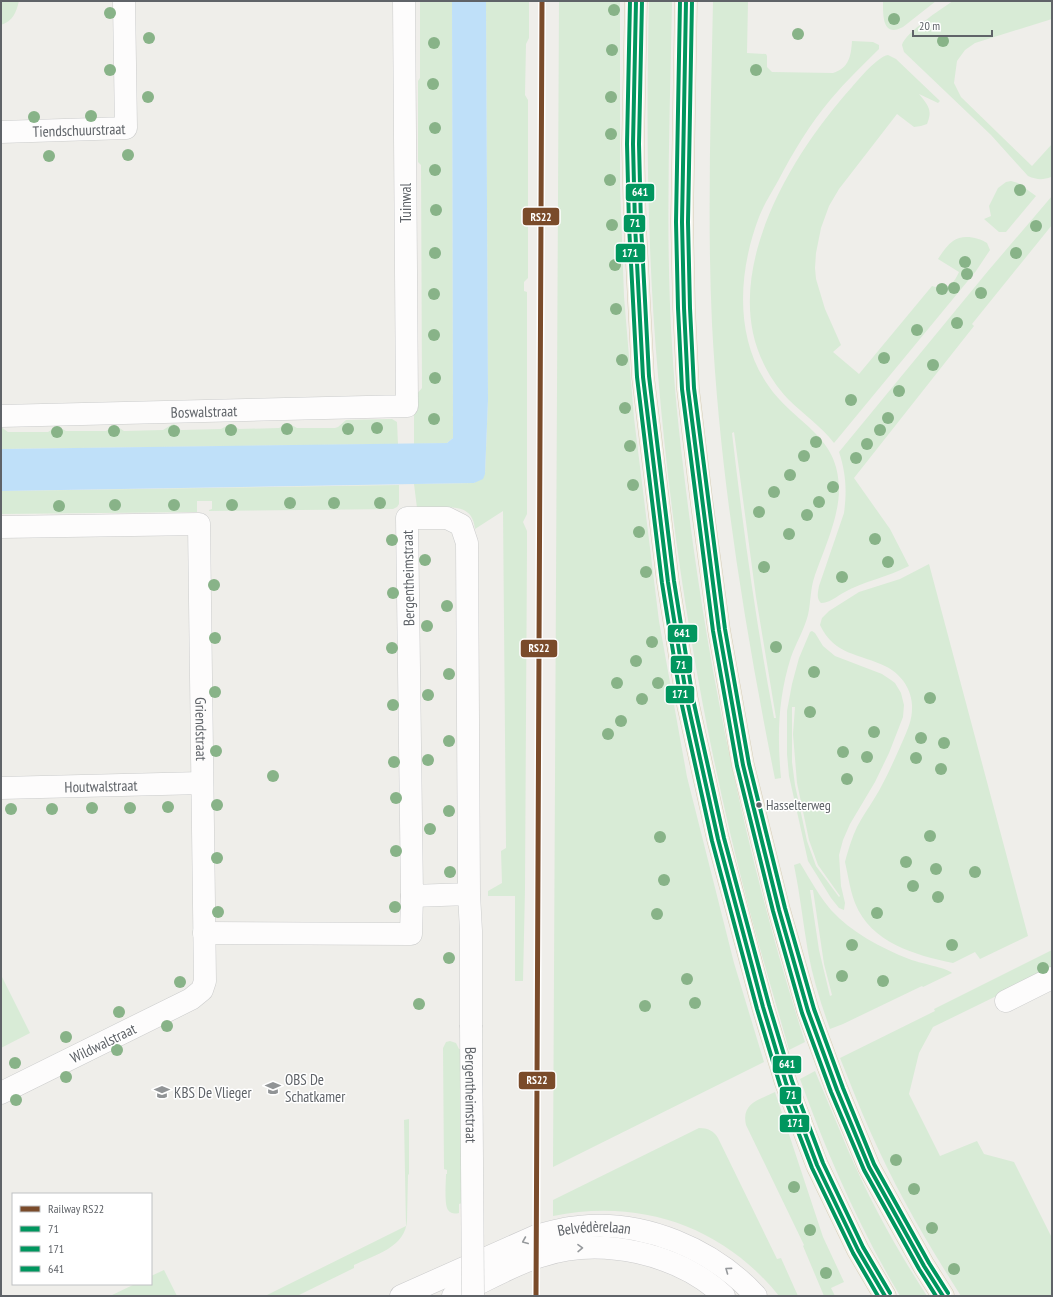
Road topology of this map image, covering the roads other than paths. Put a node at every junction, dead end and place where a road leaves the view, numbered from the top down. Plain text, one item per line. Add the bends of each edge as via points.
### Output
1 (124, 1) edge
2 (404, 1) edge
3 (636, 1) edge
4 (686, 1) edge
5 (1, 132) edge
6 (407, 406) joint
7 (1, 416) edge
8 (1, 527) edge
9 (202, 783) junction
10 (1, 788) edge
11 (469, 894) junction
12 (412, 896) junction
13 (204, 933) junction
14 (1052, 978) edge
15 (202, 990) joint
16 (1006, 1001) dead end
17 (1, 1093) edge
18 (401, 1296) edge
19 (453, 1296) edge
20 (473, 1296) edge
21 (724, 1296) edge
22 (756, 1296) edge
23 (885, 1296) edge
24 (943, 1296) edge

1 - 5 street, Tiendschuurstraat via 126,128
2 - 6 street, Tuinwal
3 - 23 main road via 634,203 643,378 668,582 687,700 718,839 786,1083 817,1165 858,1250
4 - 24 main road via 682,222 688,389 719,630 743,765 779,910 808,1012 837,1090 869,1167
6 - 7 street, Boswalstraat
8 - 9 street, Griendstraat via 199,524
9 - 10 street, Houtwalstraat
9 - 13 street, Griendstraat
11 - 12 street
11 - 12 street, Bergentheimstraat via 467,543 461,525 447,518 407,518
11 - 20 street, Bergentheimstraat, bridge
12 - 13 street, Bergentheimstraat via 411,934
13 - 15 street, Griendstraat via 205,980
14 - 16 street
15 - 17 street, Wildwalstraat via 191,999
22 -> 18 street, Belvédèrelaan via 732,1273 698,1251 668,1238 636,1229 604,1226 578,1227 536,1236
19 -> 21 street, Belvédèrelaan via 540,1256 572,1248 629,1250 667,1261 693,1273

